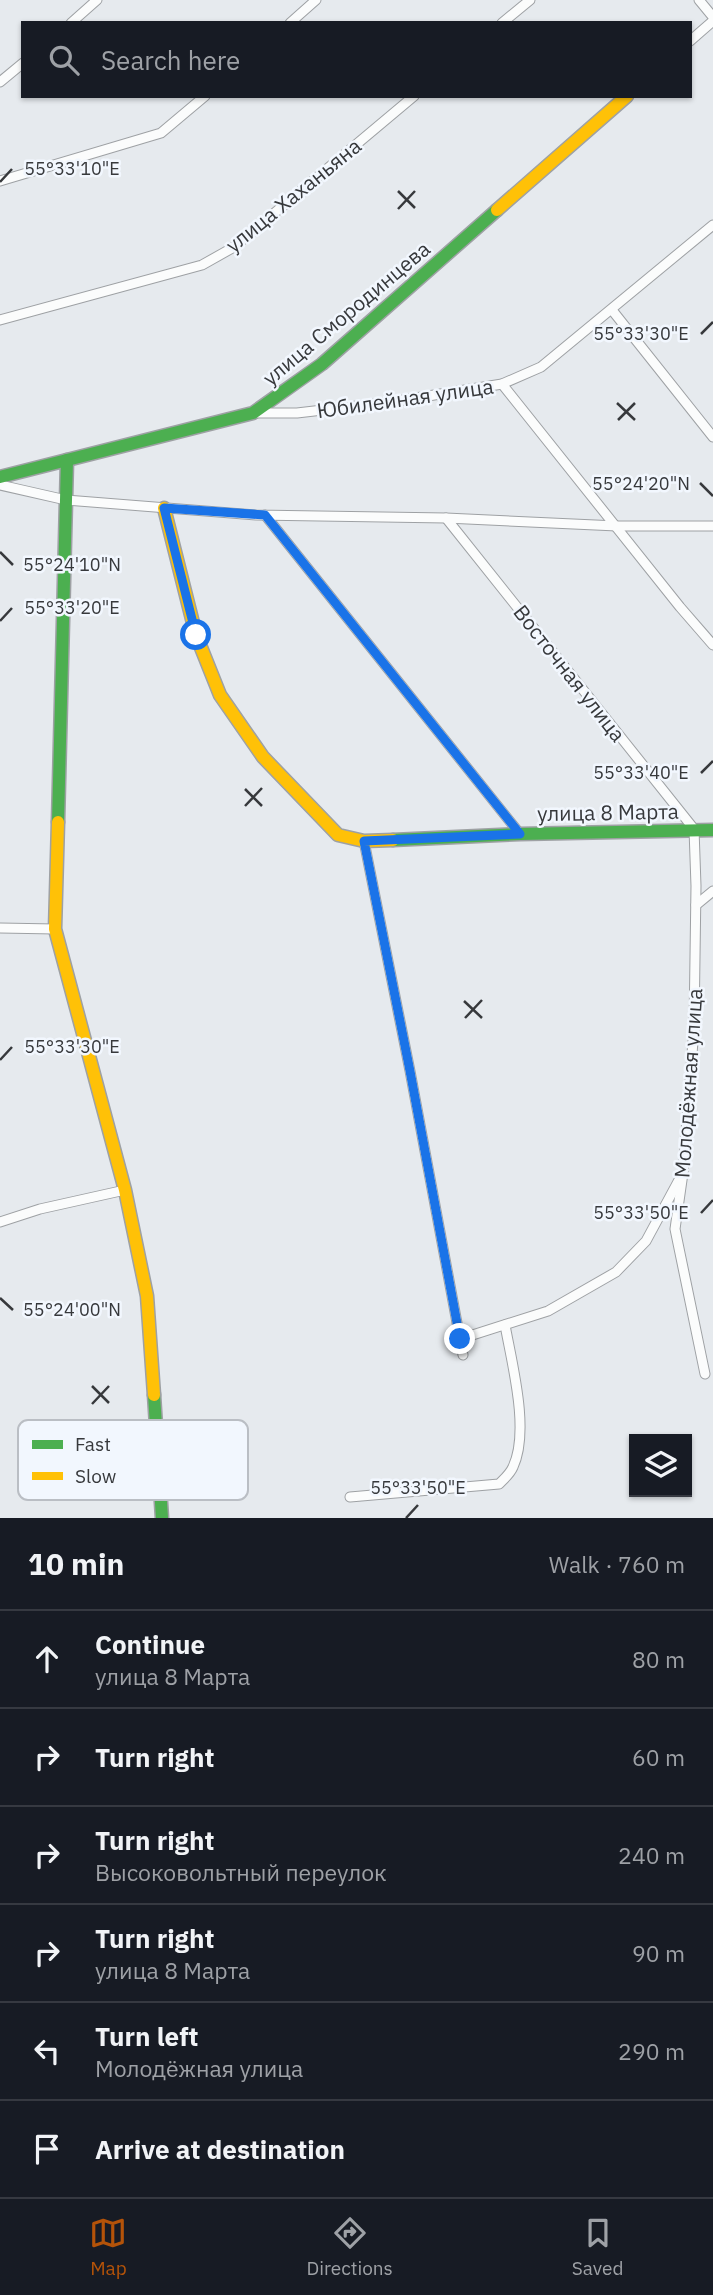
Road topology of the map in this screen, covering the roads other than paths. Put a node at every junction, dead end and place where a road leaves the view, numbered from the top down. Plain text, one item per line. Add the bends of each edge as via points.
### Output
1 (97, 0) edge
2 (316, 0) edge
3 (530, 0) edge
4 (699, 0) edge
5 (713, 19) edge
6 (73, 21) edge
7 (292, 21) edge
8 (504, 21) edge
9 (692, 39) edge
10 (21, 65) edge
11 (0, 82) edge
12 (203, 98) edge
13 (412, 98) edge
14 (625, 98) edge
15 (0, 181) edge
16 (713, 225) edge
17 (612, 310) junction
18 (0, 320) edge
19 (502, 384) junction
20 (253, 413) junction
21 (713, 437) edge
22 (67, 460) junction
23 (0, 477) edge
24 (0, 485) edge
25 (66, 500) junction
26 (164, 508) junction
27 (265, 515) junction
28 (446, 517) junction
29 (617, 526) junction
30 (713, 526) edge
31 (713, 645) edge
32 (694, 830) junction
33 (713, 830) edge
34 (520, 834) junction
35 (364, 841) junction
36 (713, 891) edge
37 (696, 905) junction
38 (0, 928) edge
39 (55, 929) junction
40 (683, 1173) junction
41 (125, 1190) junction
42 (0, 1222) edge
43 (506, 1325) junction
44 (460, 1339) junction
45 (463, 1355) dead end
46 (705, 1374) dead end
47 (155, 1420) edge
48 (350, 1497) dead end
49 (161, 1500) edge
50 (162, 1518) edge

1 - 6 street
2 - 7 street
3 - 8 street
4 - 5 street
5 - 9 street
10 - 11 street
12 - 15 street via 161,133
13 - 18 street, улица Хаханьяна via 234,247 202,265
14 - 20 street, улица Смородинцева via 322,364
16 - 17 street, Юбилейная улица
17 - 19 street, Юбилейная улица via 541,367
17 - 21 street
19 - 20 street, Юбилейная улица via 297,413
19 - 29 street
20 - 22 street, улица Смородинцева
22 - 23 street, улица Смородинцева
22 - 25 street
24 - 25 street
25 - 26 street
25 - 39 street
26 - 27 street
26 - 35 street, улица 8 Марта via 196,635 220,695 263,757 314,811 338,835
27 - 28 street
27 - 34 street
28 - 29 street
28 - 32 street, Восточная улица
29 - 30 street
29 - 31 street
32 - 33 street, улица 8 Марта
32 - 34 street, улица 8 Марта
32 - 37 street, Молодёжная улица
34 - 35 street, улица 8 Марта
35 - 44 street
36 - 37 street
37 - 40 street, Молодёжная улица via 694,1028
38 - 39 street
39 - 41 street
40 - 43 street via 646,1241 617,1272 548,1311
40 - 46 street, Молодёжная улица via 675,1228
41 - 42 street
41 - 47 street via 147,1296
43 - 44 street
43 - 48 street via 518,1446 514,1465 499,1485
44 - 45 street
49 - 50 street

